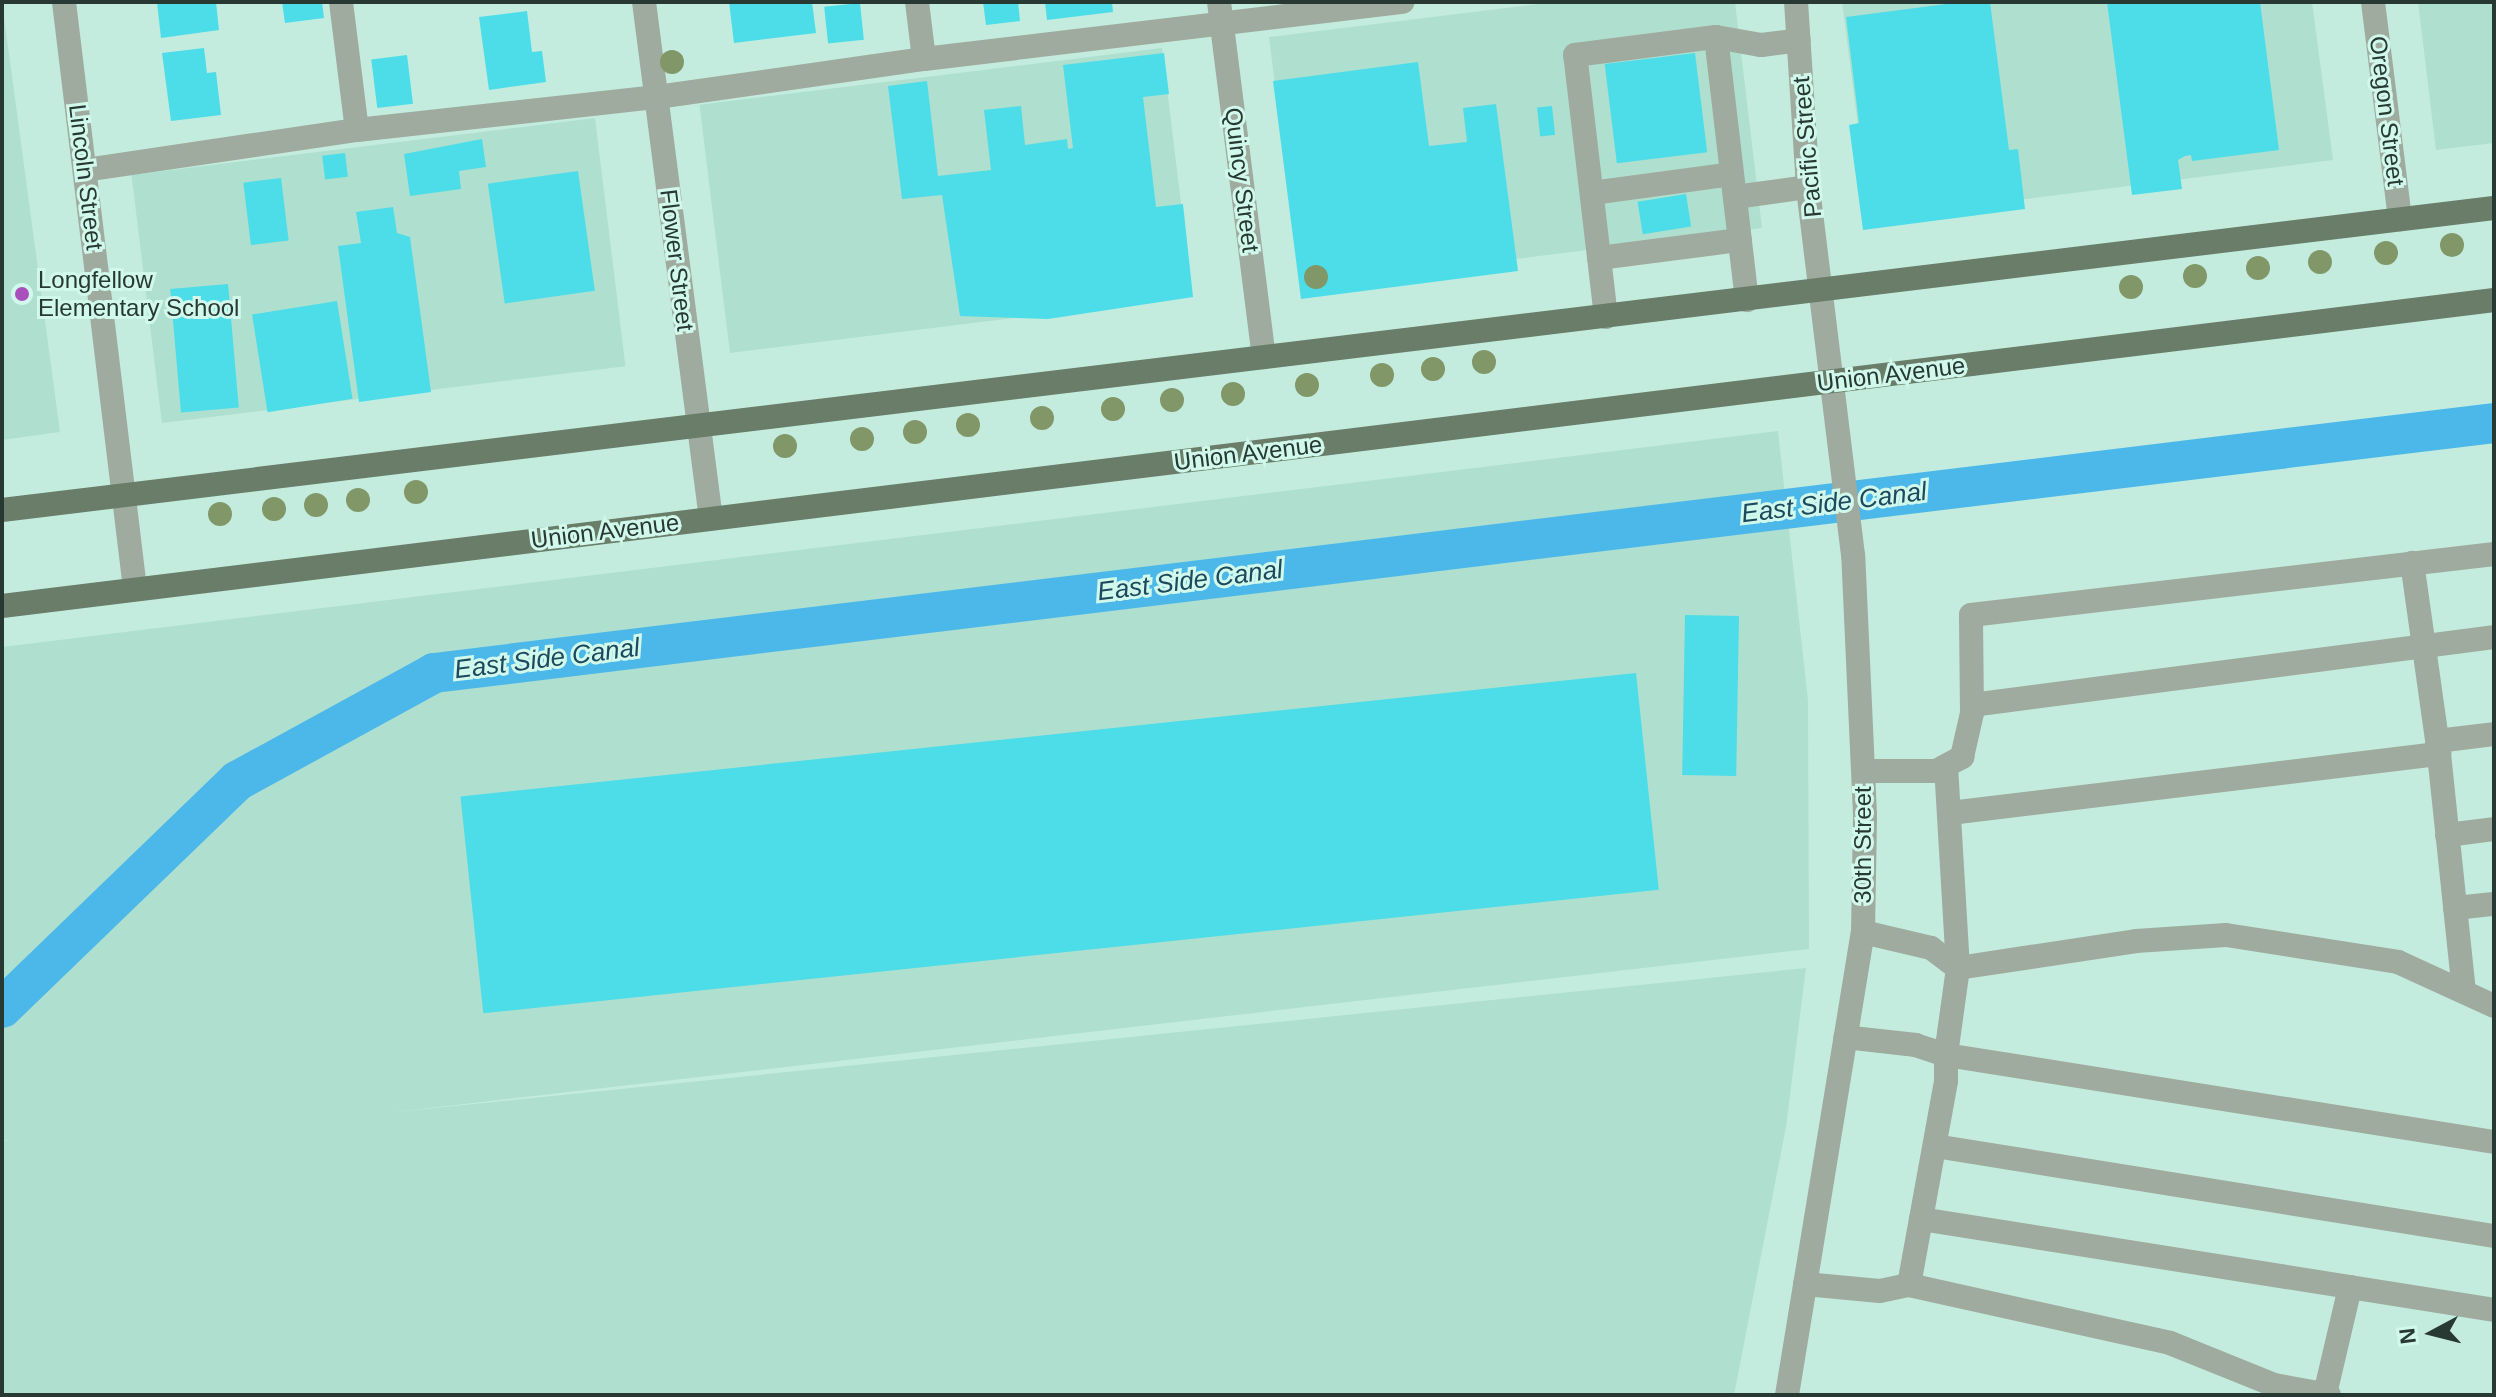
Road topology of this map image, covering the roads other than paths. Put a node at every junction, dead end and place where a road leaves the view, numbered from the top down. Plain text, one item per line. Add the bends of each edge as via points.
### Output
1 (64, 2) edge
2 (341, 2) edge
3 (644, 2) edge
4 (917, 2) edge
5 (1403, 2) edge
6 (1796, 2) edge
7 (2373, 2) edge
8 (1221, 14) edge
9 (1716, 37) junction
10 (1799, 40) junction
11 (924, 59) junction
12 (657, 97) junction
13 (357, 130) junction
14 (85, 170) junction
15 (1733, 186) junction
16 (1808, 187) junction
17 (1592, 193) junction
18 (2494, 208) edge
19 (2400, 219) junction
20 (1740, 240) junction
21 (1599, 258) junction
22 (1821, 292) junction
23 (1747, 300) junction
24 (2494, 300) edge
25 (1606, 317) junction
26 (1264, 357) junction
27 (1832, 382) junction
28 (698, 425) junction
29 (125, 495) junction
30 (2, 510) edge
31 (711, 519) junction
32 (2494, 554) edge
33 (2412, 563) junction
34 (135, 589) junction
35 (2, 606) edge
36 (2494, 637) edge
37 (2423, 646) junction
38 (1972, 705) junction
39 (2494, 734) edge
40 (2438, 748) junction
41 (1946, 766) junction
42 (1864, 771) junction
43 (1950, 813) junction
44 (2494, 829) edge
45 (2447, 835) junction
46 (2494, 904) edge
47 (2455, 908) junction
48 (1863, 932) junction
49 (1958, 968) junction
50 (2464, 992) junction
51 (2494, 1006) edge
52 (1845, 1037) junction
53 (1946, 1055) junction
54 (2494, 1142) edge
55 (1935, 1146) junction
56 (1921, 1219) junction
57 (2494, 1236) edge
58 (1805, 1284) junction
59 (1909, 1285) junction
60 (2350, 1287) junction
61 (2494, 1310) edge
62 (1787, 1395) edge
63 (2327, 1395) edge

1 - 14 street, Lincoln Street
2 - 13 street
3 - 12 street, Flower Street
4 - 11 street
5 - 8 street
6 - 10 street, Pacific Street
7 - 19 street, Oregon Street
8 - 11 street
8 - 26 street, Quincy Street
9 - 10 street via 1761,45
9 - 15 street
9 - 17 street via 1575,55
10 - 16 street, Pacific Street
11 - 12 street
12 - 13 street
12 - 28 street, Flower Street
13 - 14 street
14 - 29 street, Lincoln Street
15 - 16 street
15 - 17 street
15 - 20 street
16 - 22 street, Pacific Street
17 - 21 street
18 - 19 main road
19 - 22 main road
20 - 21 street
20 - 23 street
21 - 25 street
22 - 23 main road
22 - 27 street, 30th Street
23 - 25 main road
24 - 27 main road, Union Avenue
25 - 26 main road
26 - 28 main road
27 - 31 main road, Union Avenue
27 - 42 street, 30th Street via 1853,555
28 - 29 main road
28 - 31 street, Flower Street
29 - 30 main road
29 - 34 street, Lincoln Street
31 - 34 main road, Union Avenue
32 - 33 street
33 - 37 street
33 - 38 street via 1971,615
34 - 35 main road, Union Avenue
36 - 37 street
37 - 38 street
37 - 40 street
38 - 41 street via 1962,757
39 - 40 street
40 - 43 street
40 - 45 street
41 - 42 street via 1936,771
41 - 43 street
42 - 48 street, 30th Street
43 - 49 street
44 - 45 street
45 - 47 street
46 - 47 street
47 - 50 street
48 - 49 street via 1931,948
48 - 52 street, 30th Street
49 - 50 street via 2136,941 2226,935 2398,962
49 - 53 street
50 - 51 street
52 - 53 street via 1916,1045
52 - 58 street, 30th Street
53 - 54 street
53 - 55 street
55 - 56 street
55 - 57 street
56 - 59 street
56 - 60 street
58 - 59 street via 1880,1291
58 - 62 street, 30th Street
59 - 63 street via 2170,1343 2274,1385
60 - 61 street
60 - 63 street

